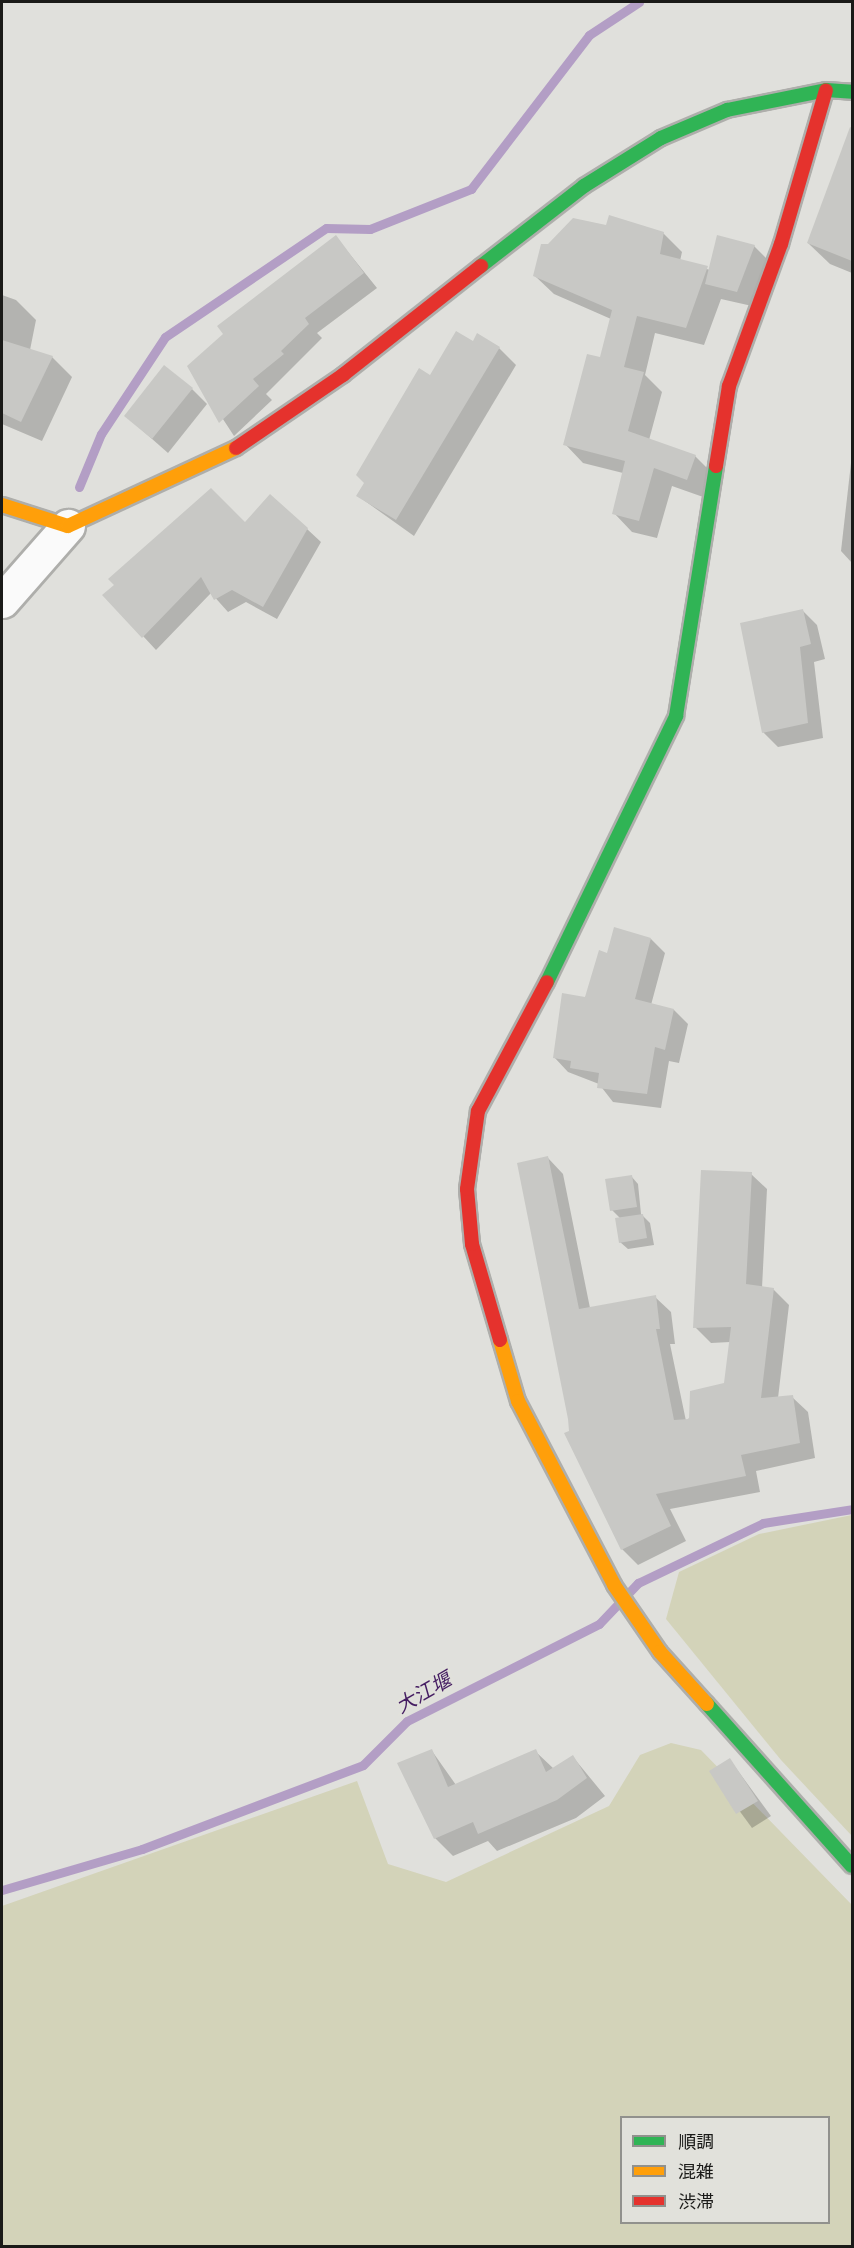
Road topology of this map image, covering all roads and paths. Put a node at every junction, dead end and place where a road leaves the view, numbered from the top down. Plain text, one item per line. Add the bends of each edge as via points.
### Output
1 (826, 90) junction
2 (852, 92) edge
3 (2, 505) edge
4 (68, 526) junction
5 (2, 601) edge
6 (852, 1866) edge

1 - 2 street
1 - 4 street via 727,110 661,138 584,186 343,375 224,457
1 - 6 street via 781,244 729,386 676,716 583,913 478,1111 467,1189 472,1244 518,1401 615,1587 660,1652
3 - 4 street
4 - 5 street

